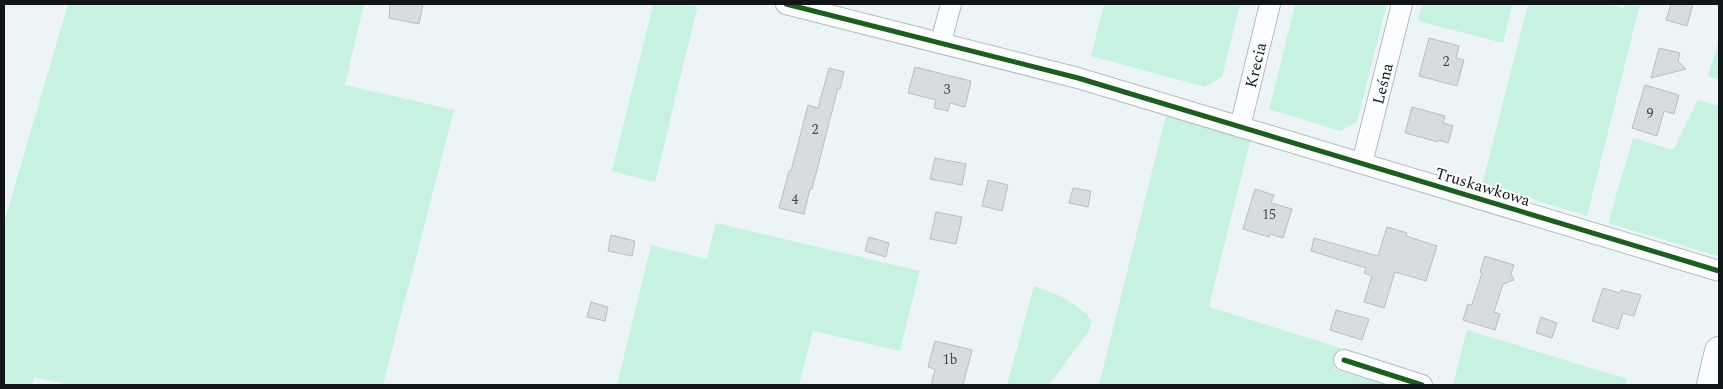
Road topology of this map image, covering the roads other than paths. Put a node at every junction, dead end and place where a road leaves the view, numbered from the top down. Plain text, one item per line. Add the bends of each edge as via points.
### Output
1 (786, 4) edge
2 (951, 4) edge
3 (1270, 4) edge
4 (1402, 4) edge
5 (941, 42) junction
6 (1240, 127) junction
7 (1362, 163) junction
8 (1719, 271) edge
9 (1719, 351) edge
10 (1344, 360) dead end
11 (1422, 385) edge
12 (1711, 385) edge

1 - 5 street, Truskawkowa
2 - 5 street
3 - 6 street, Krecia
4 - 7 street, Leśna
5 - 6 street, Truskawkowa via 1078,78
6 - 7 street, Truskawkowa
7 - 8 street, Truskawkowa
9 - 12 street
10 - 11 street

